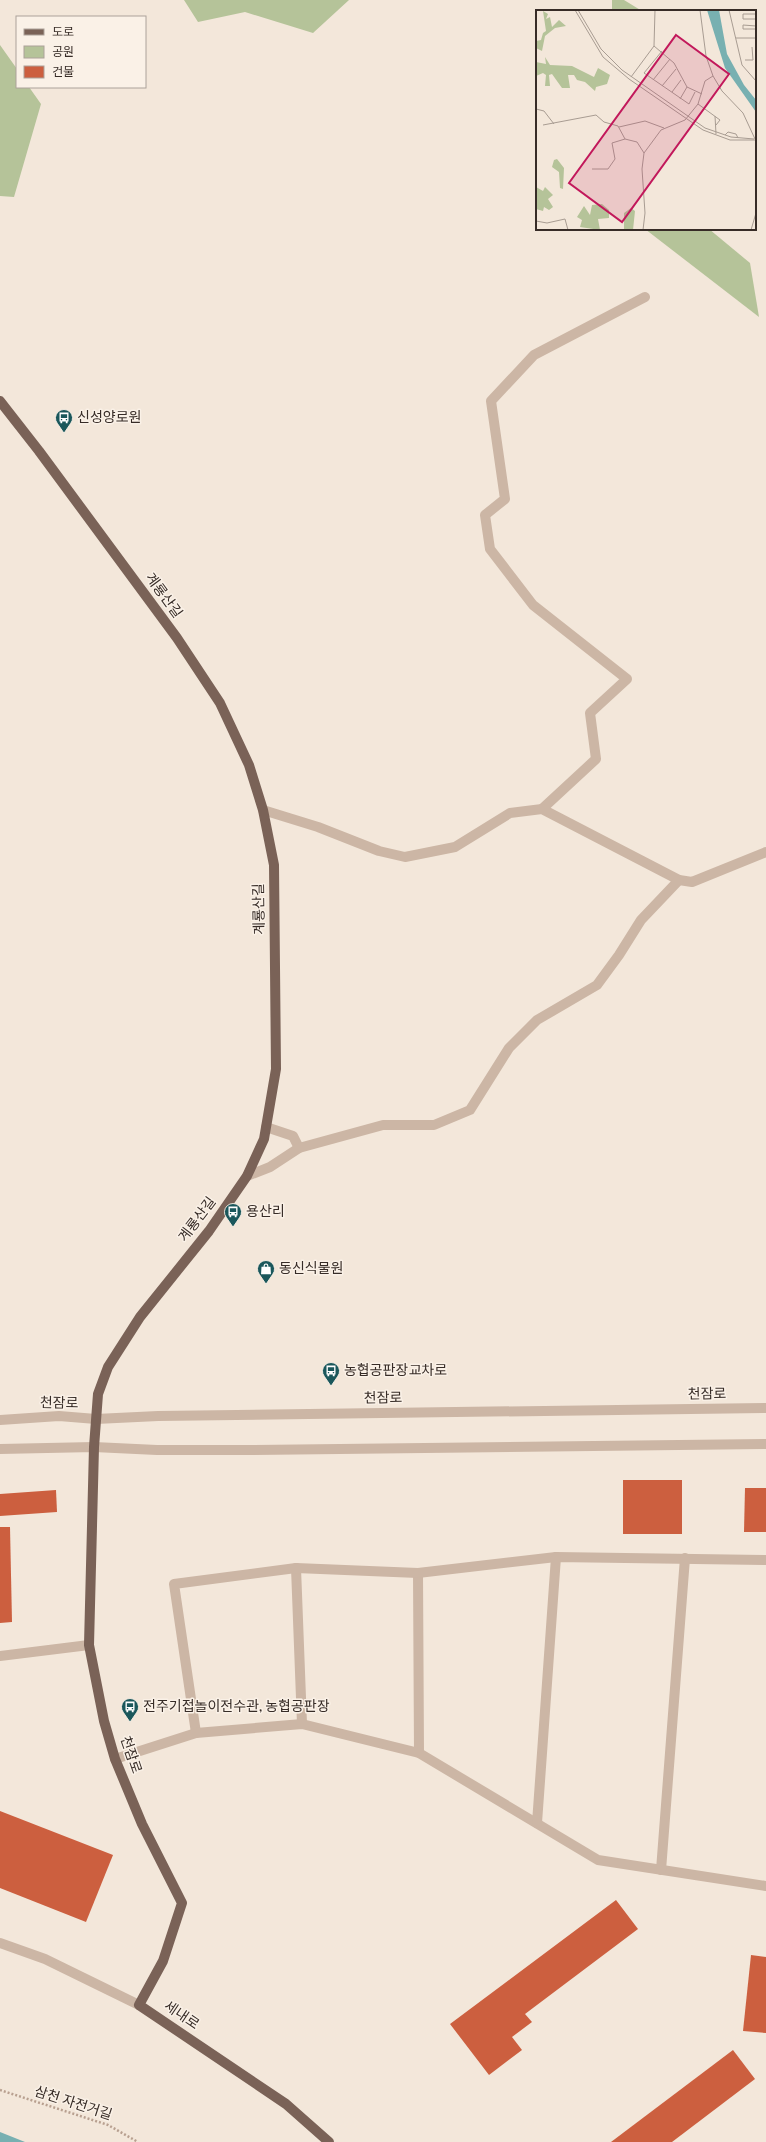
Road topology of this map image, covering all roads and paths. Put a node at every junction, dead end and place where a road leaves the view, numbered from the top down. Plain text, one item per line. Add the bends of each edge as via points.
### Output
1 (645, 297) dead end
2 (0, 401) edge
3 (542, 809) junction
4 (263, 810) junction
5 (766, 852) edge
6 (679, 880) junction
7 (266, 1127) junction
8 (299, 1148) junction
9 (247, 1176) junction
10 (766, 1408) edge
11 (96, 1419) junction
12 (0, 1420) edge
13 (766, 1444) edge
14 (94, 1447) junction
15 (0, 1449) edge
16 (556, 1557) junction
17 (686, 1558) junction
18 (766, 1560) edge
19 (296, 1568) junction
20 (418, 1572) junction
21 (89, 1645) junction
22 (0, 1656) edge
23 (302, 1724) junction
24 (196, 1733) junction
25 (419, 1753) junction
26 (114, 1759) junction
27 (537, 1823) junction
28 (662, 1870) junction
29 (766, 1886) edge
30 (0, 1943) edge
31 (139, 2005) junction
32 (0, 2090) edge
33 (138, 2142) edge
34 (329, 2142) edge

1 - 3 street via 534,355 491,401 505,499 485,515 490,550 533,606 627,679 590,713 596,758
2 - 4 main road, 계룡산길 via 177,638 220,704 249,765
3 - 4 street via 510,813 455,847 405,857 379,851 318,826
3 - 6 street
4 - 7 main road, 계룡산길 via 274,865 276,1069
5 - 6 street via 692,882
6 - 8 street via 641,920 597,985 537,1020 509,1048 470,1110 434,1125 383,1125
7 - 8 street via 293,1136
7 - 9 main road, 계룡산길 via 264,1139
8 - 9 street via 270,1167
9 - 11 main road, 계룡산길 via 209,1231 140,1317 108,1367 98,1394
10 - 11 street, 천잠로
11 - 12 street, 천잠로 via 59,1416
11 - 14 main road, 계룡산길
13 - 14 street via 231,1450
14 - 15 street
14 - 21 main road, 천잠로
16 - 17 street
16 - 20 street
16 - 27 street
17 - 18 street
17 - 28 street
19 - 20 street
19 - 23 street
19 - 24 street via 174,1584
20 - 25 street
21 - 22 street
21 - 26 main road, 천잠로
23 - 24 street
23 - 25 street
24 - 26 street
25 - 27 street
26 - 31 main road, 천잠로 via 142,1824 182,1903 163,1961
27 - 28 street via 598,1860
28 - 29 street
30 - 31 street, 세내로 via 45,1959
31 - 34 main road, 세내로 via 286,2104
32 - 33 path, 삼천 자전거길 via 108,2125

